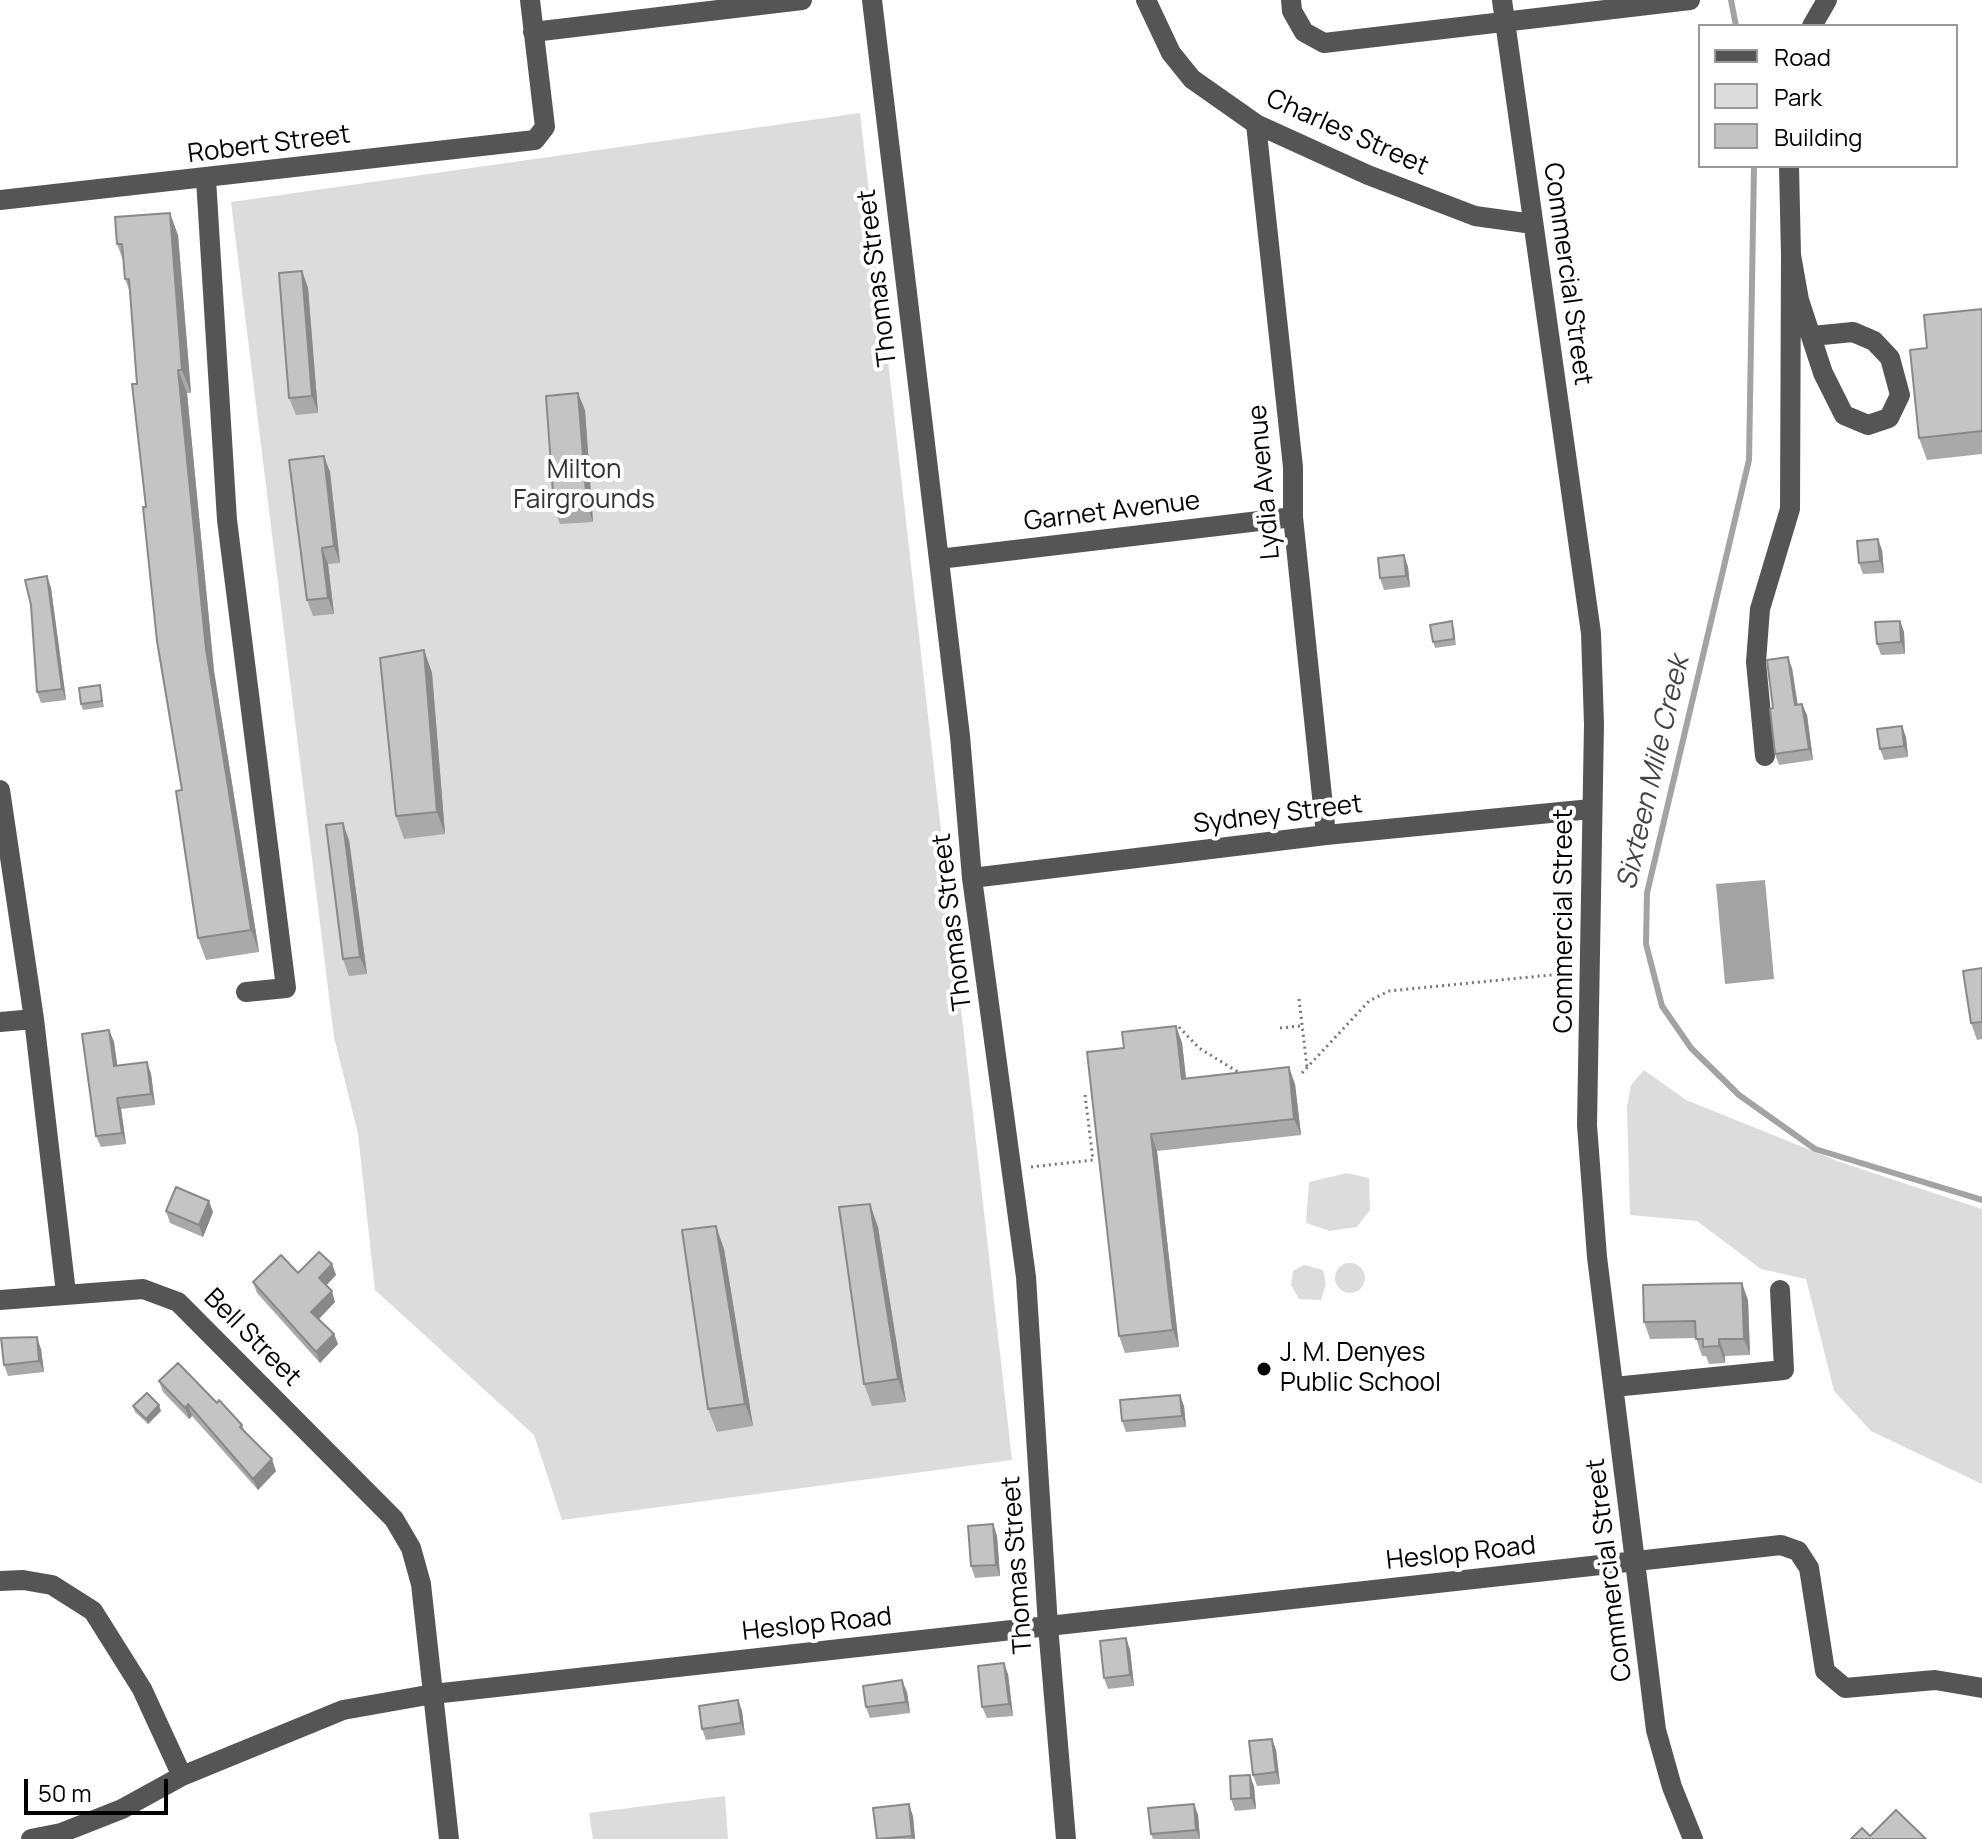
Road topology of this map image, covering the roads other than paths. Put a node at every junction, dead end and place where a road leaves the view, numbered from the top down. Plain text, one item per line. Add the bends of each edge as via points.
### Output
1 (530, 0) edge
2 (802, 0) edge
3 (872, 0) edge
4 (1146, 0) edge
5 (1291, 0) edge
6 (1690, 0) edge
7 (1827, 0) edge
8 (1504, 10) edge
9 (1813, 24) edge
10 (533, 32) junction
11 (1256, 124) junction
12 (1789, 168) edge
13 (206, 179) junction
14 (0, 200) edge
15 (1533, 224) junction
16 (1791, 255) junction
17 (1812, 336) junction
18 (1293, 517) junction
19 (939, 559) junction
20 (1765, 756) dead end
21 (0, 790) edge
22 (1591, 809) junction
23 (1326, 835) junction
24 (972, 878) junction
25 (246, 992) dead end
26 (34, 1019) junction
27 (0, 1022) edge
28 (1780, 1290) dead end
29 (66, 1293) junction
30 (0, 1300) edge
31 (1614, 1387) junction
32 (1634, 1561) junction
33 (0, 1581) edge
34 (1048, 1626) junction
35 (1982, 1688) edge
36 (433, 1694) junction
37 (182, 1776) junction
38 (1686, 1837) edge
39 (31, 1839) edge
40 (449, 1839) edge
41 (1066, 1839) edge

1 - 10 street
2 - 10 street
3 - 19 street, Thomas Street
4 - 11 street, Charles Street via 1171,53 1192,79
5 - 8 street via 1304,32 1324,43
6 - 8 street
7 - 9 street
8 - 15 street, Commercial Street
10 - 13 street, Robert Street via 545,119 535,140
11 - 15 street, Charles Street via 1475,216
11 - 18 street, Lydia Avenue via 1293,467
12 - 16 street
13 - 14 street, Robert Street
13 - 25 street via 227,520 286,988
15 - 22 street, Commercial Street via 1591,633
16 - 17 street
16 - 20 street via 1790,509 1760,609 1756,662
17 - 17 street via 1844,415 1868,425 1889,418 1900,395 1890,358 1874,341 1853,332
18 - 19 street, Garnet Avenue
18 - 23 street, Lydia Avenue
19 - 24 street, Thomas Street
21 - 26 street
22 - 23 street, Sydney Street
22 - 31 street, Commercial Street via 1587,1125
23 - 24 street, Sydney Street
24 - 34 street, Thomas Street via 1026,1277
26 - 27 street
26 - 29 street
28 - 31 street via 1784,1370
29 - 30 street, Bell Street
29 - 36 street, Bell Street via 143,1289 178,1302 394,1519 411,1548 421,1584
31 - 32 street, Commercial Street
32 - 34 street, Heslop Road
32 - 35 street, Heslop Road via 1781,1545 1798,1551 1809,1568 1825,1671 1845,1688 1935,1680
32 - 38 street, Commercial Street via 1656,1730
33 - 37 street via 52,1585 93,1611 142,1689
34 - 36 street, Heslop Road
34 - 41 street, Thomas Street
36 - 37 street, Heslop Road via 343,1710
36 - 40 street, Bell Street
37 - 39 street, Heslop Road via 122,1809

